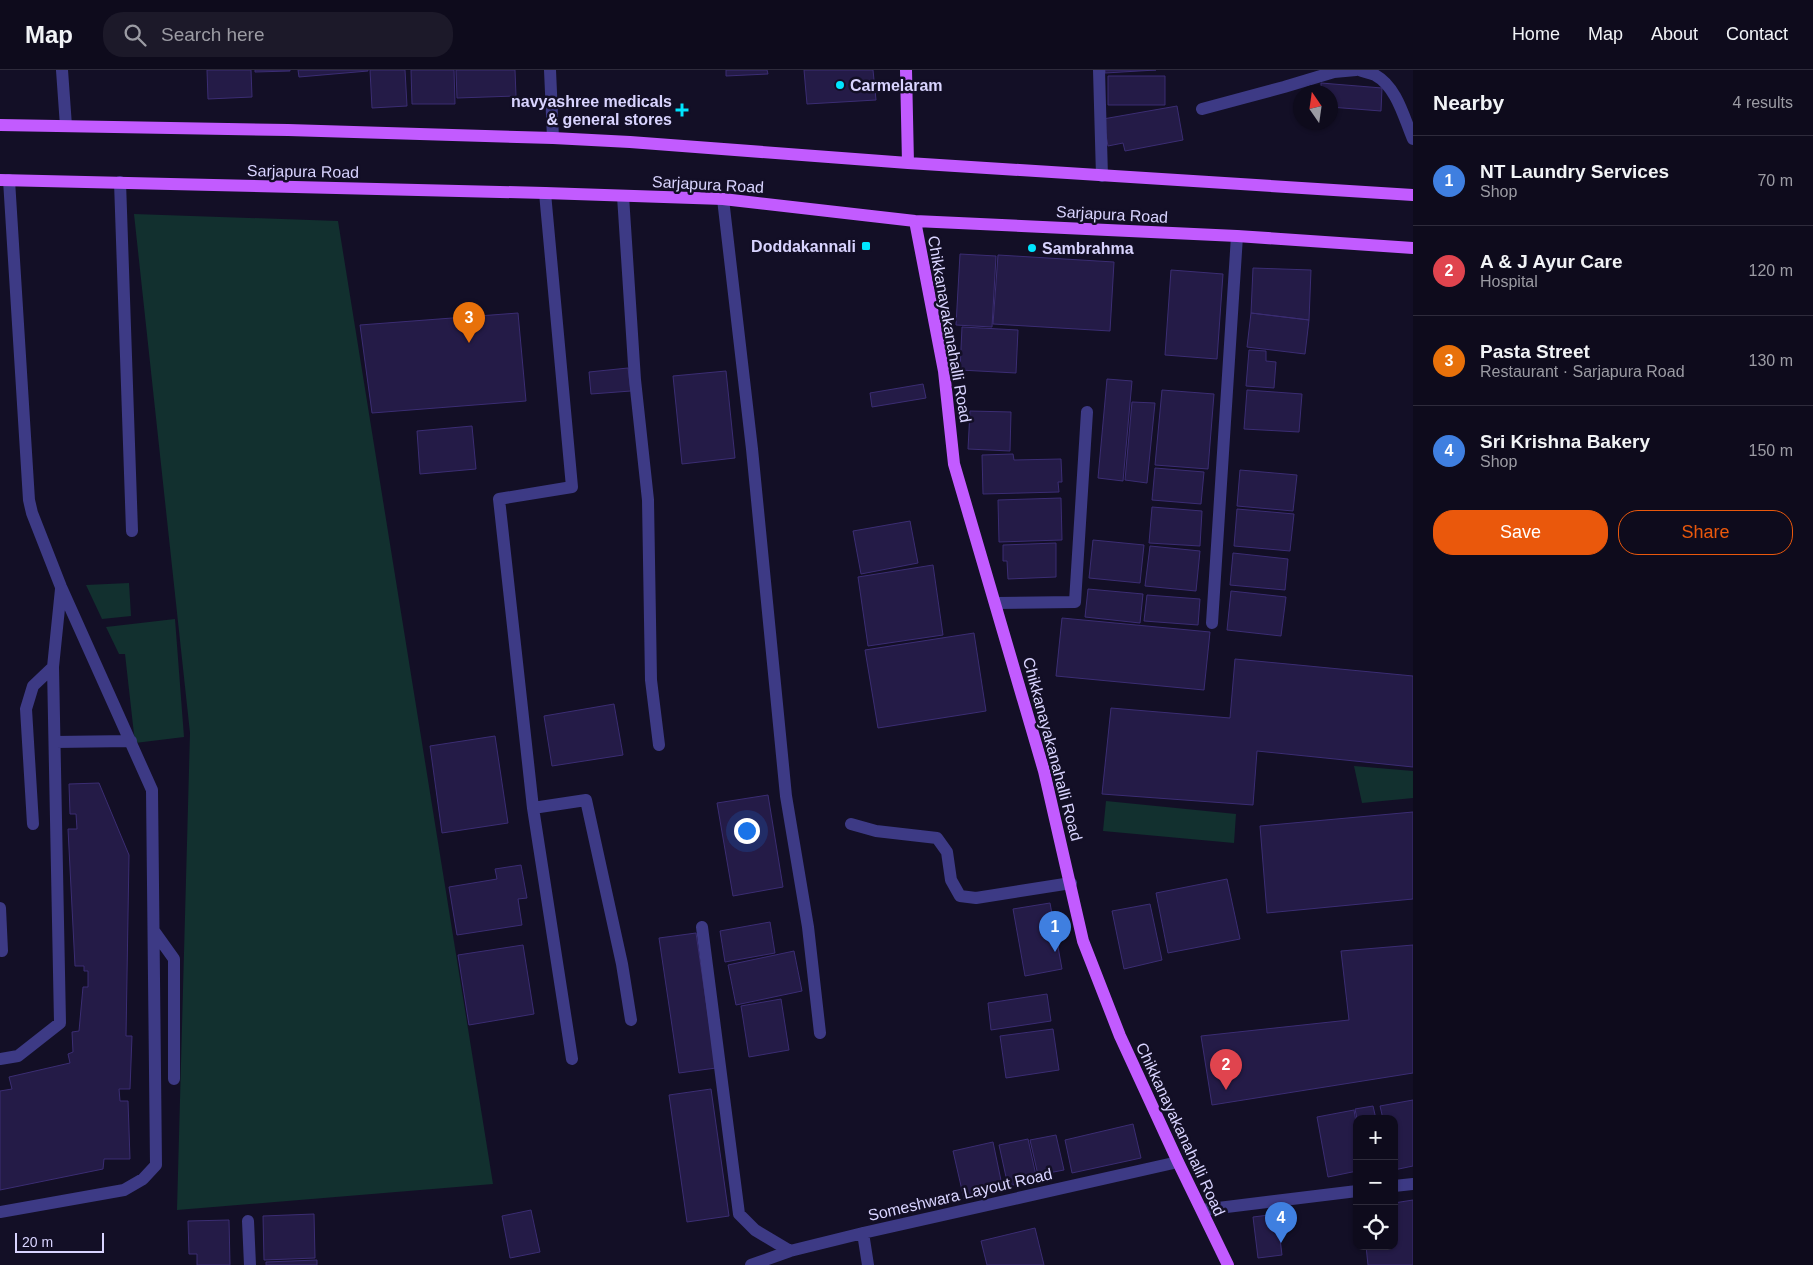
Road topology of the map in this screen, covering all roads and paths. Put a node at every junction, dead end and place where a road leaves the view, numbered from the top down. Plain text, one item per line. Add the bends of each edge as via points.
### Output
1 (62, 70) edge
2 (550, 70) edge
3 (906, 70) edge
4 (1099, 70) edge
5 (1358, 70) edge
6 (1202, 109) dead end
7 (0, 125) edge
8 (66, 126) junction
9 (553, 138) junction
10 (1413, 140) edge
11 (908, 163) junction
12 (1102, 176) junction
13 (5, 180) edge
14 (120, 182) junction
15 (545, 193) junction
16 (1413, 195) edge
17 (623, 196) junction
18 (723, 198) junction
19 (915, 221) junction
20 (1237, 236) junction
21 (1413, 248) edge
22 (1087, 412) dead end
23 (132, 531) dead end
24 (61, 587) junction
25 (996, 603) junction
26 (1212, 623) dead end
27 (53, 667) junction
28 (131, 741) junction
29 (55, 742) junction
30 (659, 745) dead end
31 (533, 808) junction
32 (33, 824) dead end
33 (851, 824) dead end
34 (1071, 883) junction
35 (0, 908) edge
36 (702, 928) dead end
37 (154, 931) junction
38 (2, 951) dead end
39 (630, 1020) dead end
40 (820, 1033) dead end
41 (0, 1059) edge
42 (572, 1059) dead end
43 (174, 1079) dead end
44 (1178, 1162) junction
45 (1413, 1184) edge
46 (1398, 1186) edge
47 (1353, 1191) edge
48 (1202, 1210) junction
49 (0, 1212) edge
50 (248, 1221) dead end
51 (863, 1233) junction
52 (790, 1251) junction
53 (250, 1265) edge
54 (752, 1265) edge
55 (868, 1265) edge
56 (1228, 1265) edge

1 - 8 street
2 - 9 street
3 - 11 main road
4 - 12 street
5 - 6 street via 1334,72
5 - 10 street via 1375,75 1388,86 1399,103
7 - 8 main road
8 - 9 main road
9 - 11 main road
11 - 12 main road
12 - 16 main road
13 - 14 main road, Sarjapura Road
13 - 24 street via 29,500
14 - 15 main road, Sarjapura Road
14 - 23 street
15 - 17 main road, Sarjapura Road
15 - 31 street via 572,487 499,499
17 - 18 main road, Sarjapura Road
17 - 30 street via 635,380 648,500 651,680
18 - 19 main road, Sarjapura Road
18 - 40 street via 786,796 808,927
19 - 20 main road, Sarjapura Road
19 - 25 main road, Chikkanayakanahalli Road via 944,371 954,464
20 - 21 main road, Sarjapura Road
20 - 26 street
22 - 25 street via 1075,602
24 - 27 street
24 - 28 street
25 - 34 main road, Chikkanayakanahalli Road via 1044,771
27 - 29 street
27 - 32 street via 33,686 26,709
28 - 29 street
28 - 37 street via 152,790
29 - 41 street via 60,1023 18,1056
31 - 39 street via 586,800 622,964
31 - 42 street
33 - 34 street via 876,831 937,838 947,852 951,880 960,896 976,898
34 - 44 main road, Chikkanayakanahalli Road via 1084,941 1113,1018
35 - 38 street
36 - 52 street via 739,1214 755,1230
37 - 43 street via 174,959
37 - 49 street via 156,1165 143,1180 124,1190
44 - 48 main road, Chikkanayakanahalli Road
44 - 51 street, Someshwara Layout Road
45 - 46 street
47 - 48 street
48 - 56 main road, Chikkanayakanahalli Road
50 - 53 street
51 - 52 street, Someshwara Layout Road
51 - 55 street
52 - 54 street, Someshwara Layout Road

